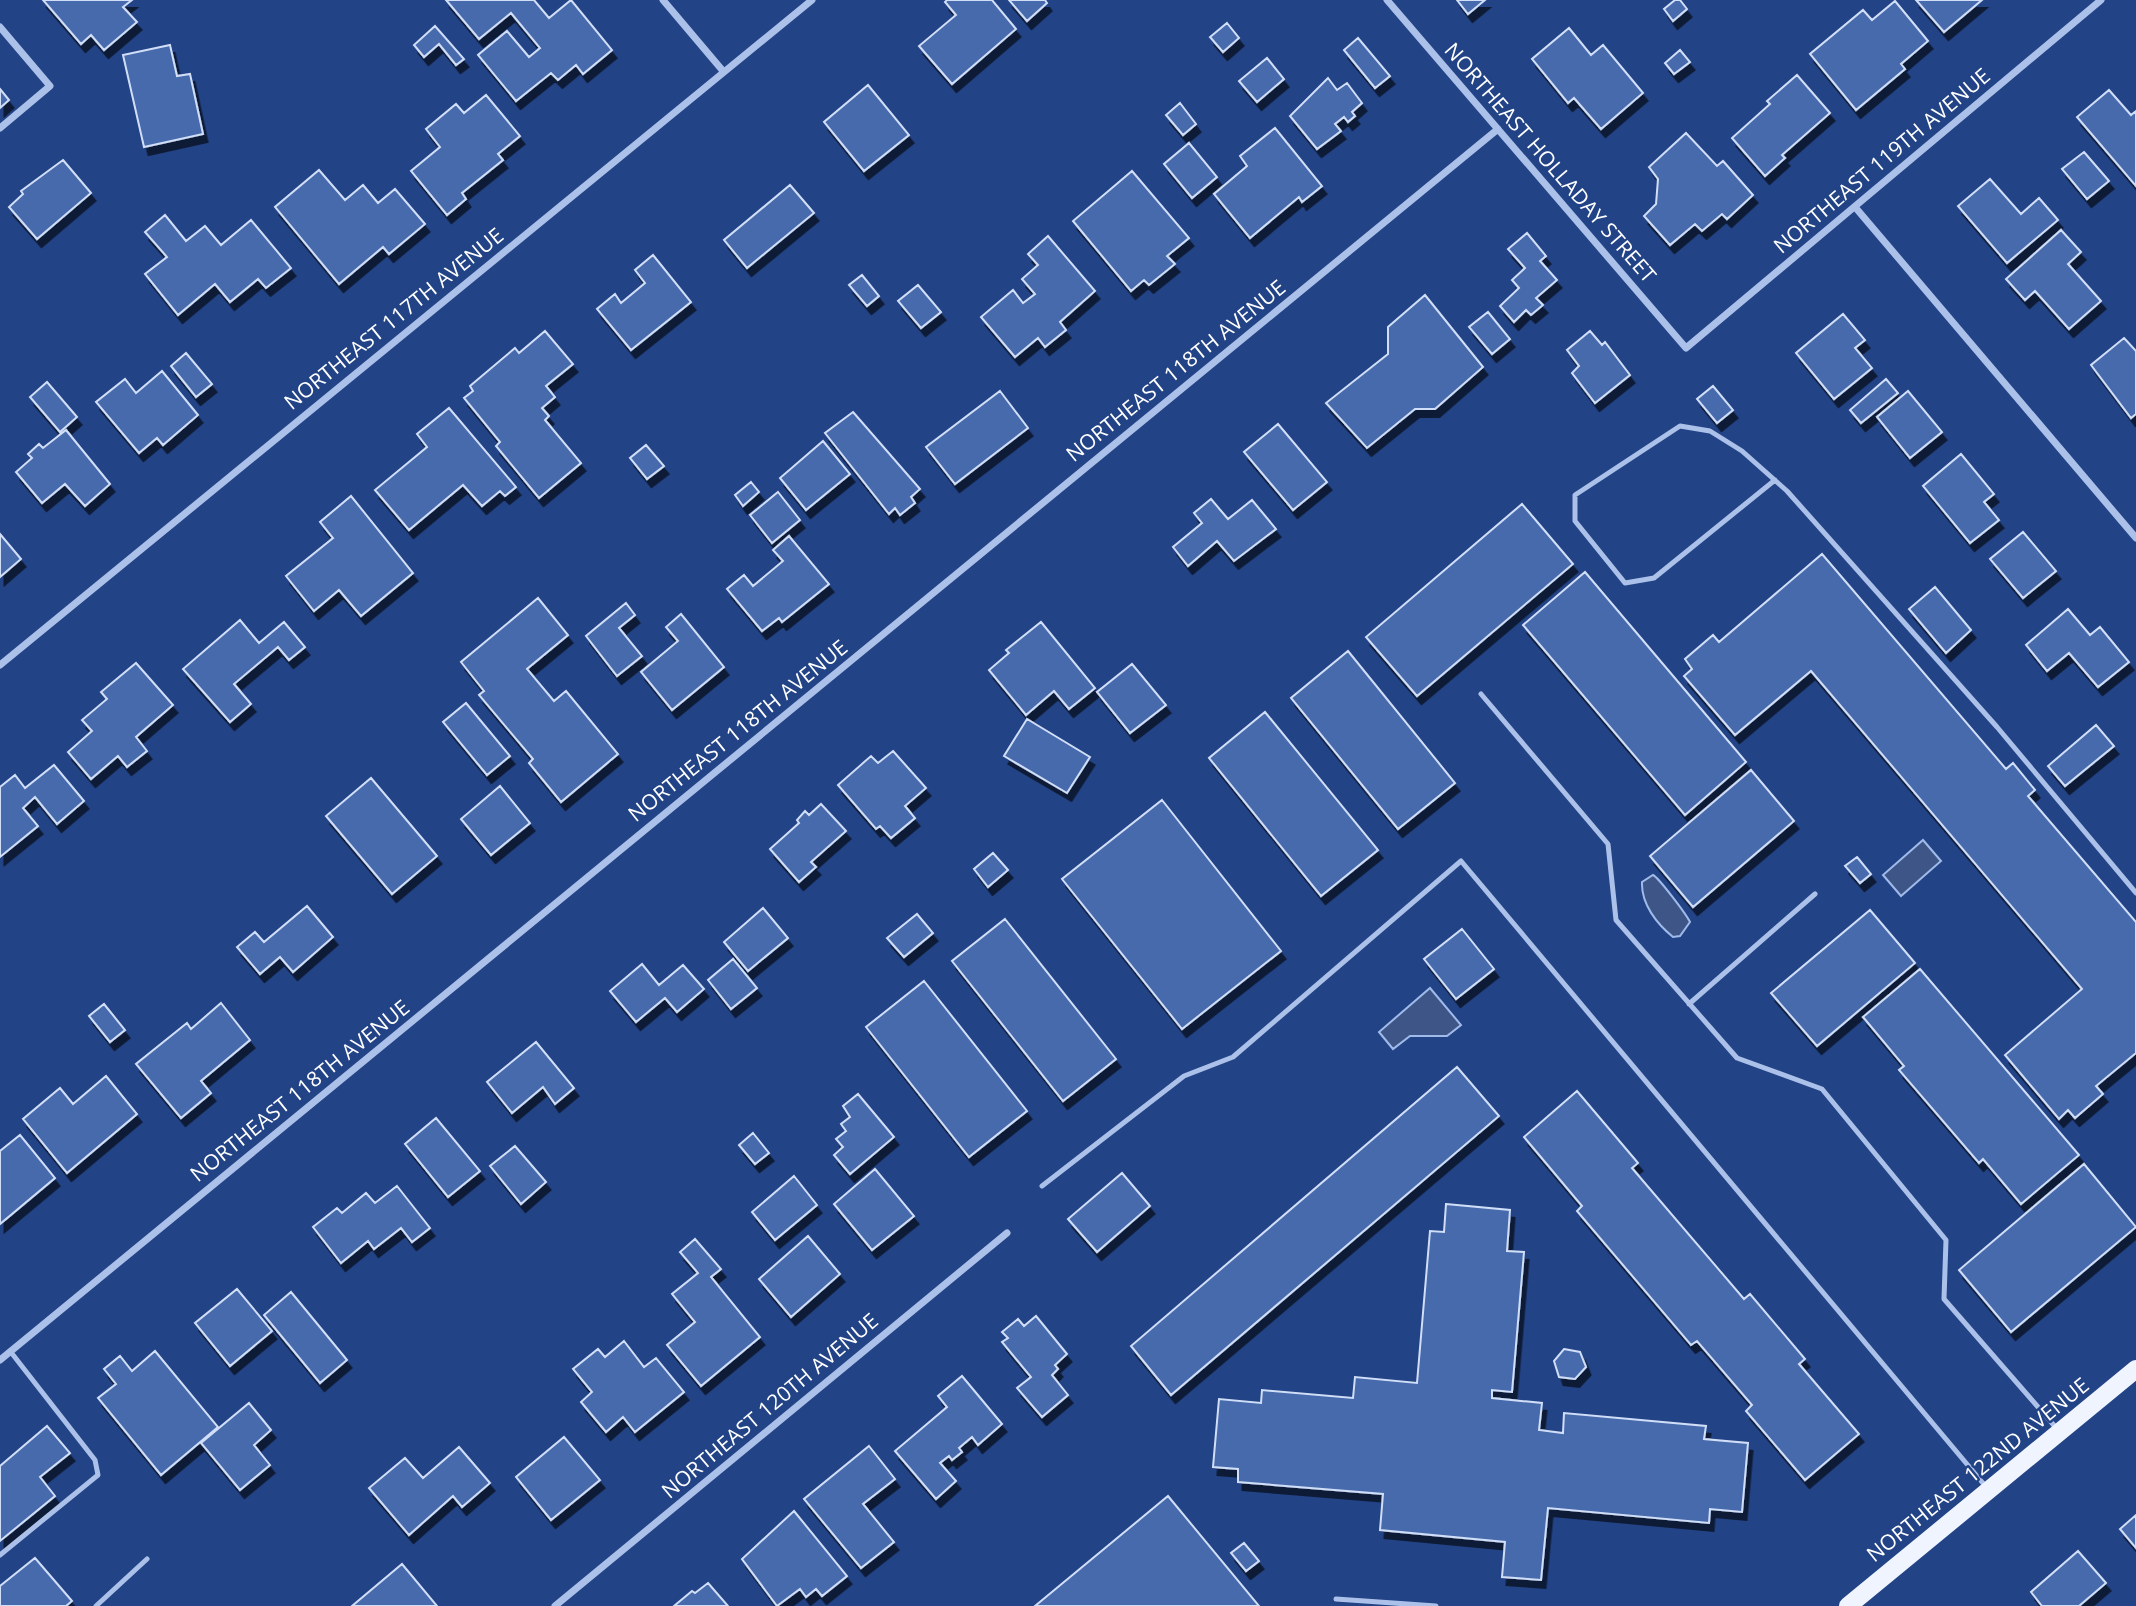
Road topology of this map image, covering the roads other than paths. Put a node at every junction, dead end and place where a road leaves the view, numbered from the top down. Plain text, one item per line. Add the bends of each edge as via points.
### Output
1 (663, 0) edge
2 (812, 0) edge
3 (1387, 0) edge
4 (2101, 0) edge
5 (0, 27) edge
6 (723, 71) junction
7 (0, 128) edge
8 (1498, 129) junction
9 (1855, 207) junction
10 (1686, 348) joint
11 (1775, 480) junction
12 (2136, 538) edge
13 (0, 665) edge
14 (1481, 694) dead end
15 (2136, 893) edge
16 (1815, 894) dead end
17 (1689, 1004) junction
18 (1042, 1186) dead end
19 (1007, 1233) dead end
20 (10, 1352) junction
21 (0, 1360) edge
22 (2136, 1369) edge
23 (2060, 1432) junction
24 (1989, 1490) junction
25 (0, 1555) edge
26 (147, 1559) dead end
27 (1336, 1599) dead end
28 (96, 1606) edge
29 (555, 1606) edge
30 (1436, 1606) edge
31 (1848, 1606) edge

1 - 6 street
2 - 6 street, NORTHEAST 117TH AVENUE
3 - 8 street, NORTHEAST HOLLADAY STREET
4 - 9 street, NORTHEAST 119TH AVENUE
5 - 7 street via 50,86
6 - 13 street, NORTHEAST 117TH AVENUE
8 - 10 street, NORTHEAST HOLLADAY STREET
8 - 20 street, NORTHEAST 118TH AVENUE
9 - 10 street, NORTHEAST 119TH AVENUE
9 - 12 street
11 - 11 lane via 1654,578 1625,583 1575,521 1575,495 1680,426 1710,431
11 - 15 lane via 1997,727
14 - 17 lane via 1608,844 1616,920
16 - 17 lane
17 - 23 lane via 1737,1058 1822,1089 1946,1240 1944,1299
18 - 24 lane via 1184,1076 1233,1058 1461,861
19 - 29 street, NORTHEAST 120TH AVENUE
20 - 21 street, NORTHEAST 118TH AVENUE
20 - 25 lane via 95,1460 98,1475
22 - 23 main road, NORTHEAST 122ND AVENUE
23 - 24 main road, NORTHEAST 122ND AVENUE
24 - 31 main road, NORTHEAST 122ND AVENUE
26 - 28 lane
27 - 30 lane

